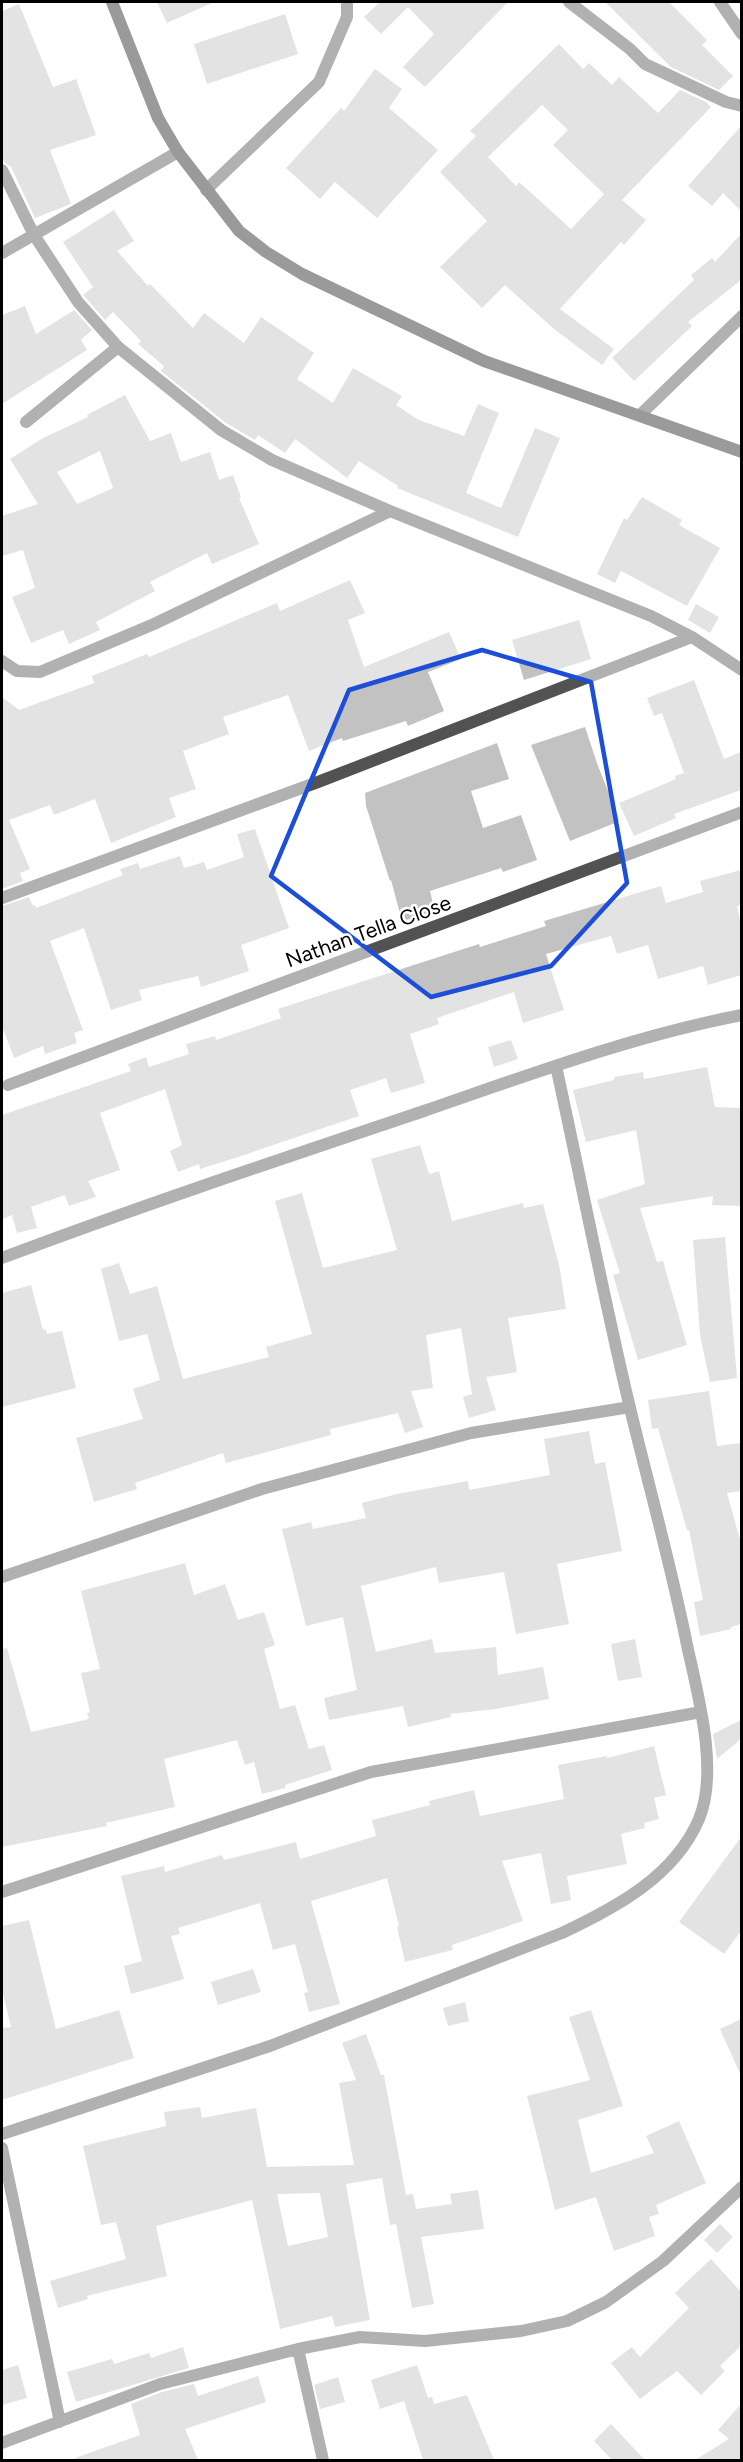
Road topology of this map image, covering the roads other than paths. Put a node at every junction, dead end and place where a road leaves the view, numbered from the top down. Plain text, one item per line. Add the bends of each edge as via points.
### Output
1 (112, 2) edge
2 (348, 2) edge
3 (569, 2) edge
4 (720, 2) edge
5 (741, 34) edge
6 (741, 106) edge
7 (178, 152) junction
8 (2, 170) edge
9 (206, 190) junction
10 (34, 235) junction
11 (2, 253) edge
12 (741, 315) edge
13 (118, 348) junction
14 (640, 415) junction
15 (26, 422) dead end
16 (741, 452) edge
17 (390, 511) junction
18 (692, 637) junction
19 (2, 661) edge
20 (741, 670) edge
21 (741, 812) edge
22 (2, 898) edge
23 (741, 1015) edge
24 (556, 1066) junction
25 (8, 1085) dead end
26 (2, 1258) edge
27 (630, 1407) junction
28 (2, 1577) edge
29 (702, 1712) junction
30 (2, 1892) edge
31 (2, 2134) edge
32 (2, 2148) edge
33 (741, 2187) edge
34 (298, 2349) junction
35 (60, 2421) junction
36 (2, 2443) edge
37 (323, 2460) edge

1 - 7 main road via 158,118
2 - 9 street via 347,17 319,82
3 - 6 street via 645,64
4 - 5 street
7 - 9 main road
7 - 10 street
8 - 10 street
9 - 14 main road via 239,231 302,274 483,361
10 - 11 street
10 - 13 street via 78,302
12 - 14 street
13 - 15 street
13 - 17 street via 221,430 272,460
14 - 16 main road
17 - 18 street via 651,616
17 - 19 street via 154,624 40,672 17,671
18 - 20 street
18 - 22 street via 318,782
21 - 25 street, Nathan Tella Close
23 - 24 street via 697,1024
24 - 26 street via 107,1218
24 - 27 street
27 - 28 street via 471,1433 262,1489
27 - 29 street via 670,1560
29 - 30 street via 371,1772
29 - 31 street via 708,1780 699,1819 680,1850 656,1877 608,1912 270,2046
32 - 35 street
33 - 34 street via 663,2261 606,2302 567,2321 521,2331 425,2340 360,2337
34 - 35 street via 160,2384
34 - 37 street
35 - 36 street

